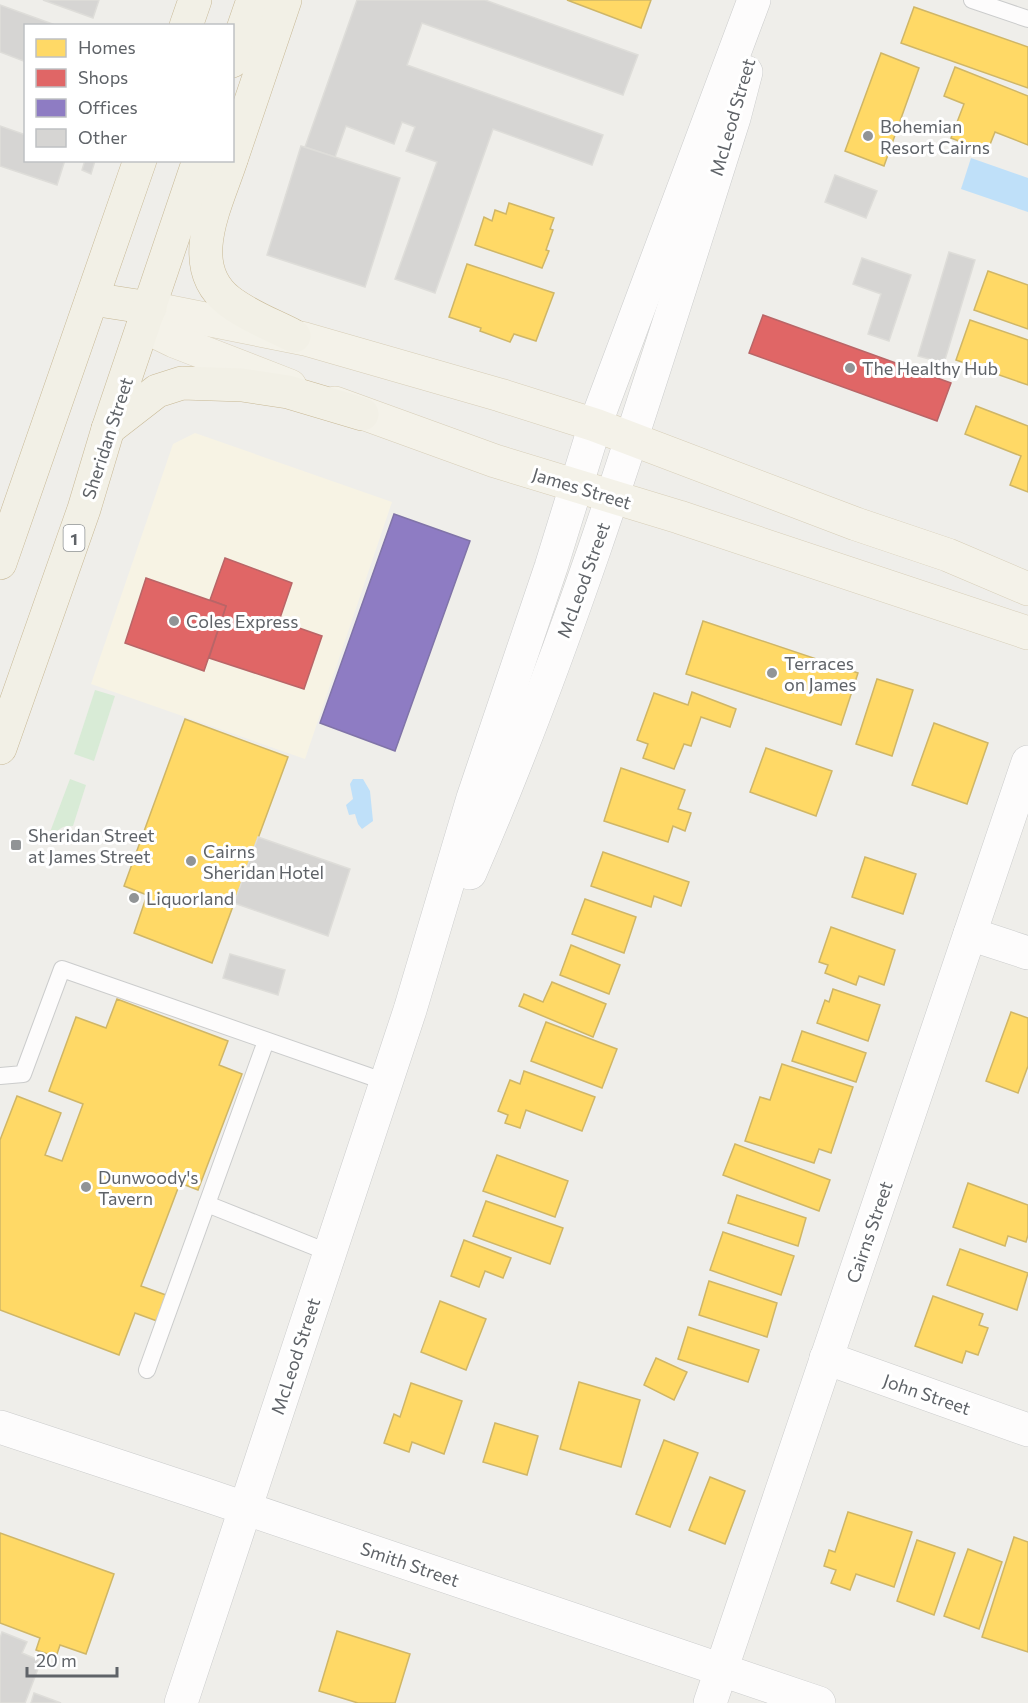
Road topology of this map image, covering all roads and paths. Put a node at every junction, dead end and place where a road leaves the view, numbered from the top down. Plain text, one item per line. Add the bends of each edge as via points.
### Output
1 (195, 0) edge
2 (253, 0) edge
3 (285, 0) edge
4 (754, 0) edge
5 (763, 0) edge
6 (972, 0) edge
7 (1028, 19) edge
8 (187, 24) edge
9 (234, 55) edge
10 (234, 153) edge
11 (139, 162) edge
12 (198, 162) edge
13 (231, 162) edge
14 (93, 299) junction
15 (146, 317) junction
16 (294, 336) junction
17 (362, 414) junction
18 (595, 425) junction
19 (108, 429) junction
20 (631, 437) junction
21 (575, 485) junction
22 (612, 498) junction
23 (0, 563) edge
24 (1028, 589) edge
25 (1028, 633) edge
26 (0, 748) edge
27 (1028, 762) edge
28 (970, 933) junction
29 (1028, 953) edge
30 (410, 1010) junction
31 (266, 1041) junction
32 (0, 1076) edge
33 (386, 1082) junction
34 (207, 1204) junction
35 (330, 1253) junction
36 (826, 1358) junction
37 (147, 1370) dead end
38 (0, 1427) edge
39 (1028, 1430) edge
40 (246, 1508) junction
41 (722, 1669) junction
42 (180, 1703) edge
43 (710, 1703) edge
44 (819, 1703) edge

1 - 8 highway
2 - 9 highway
3 - 10 highway
4 - 18 street, McLeod Street
5 - 20 street, McLeod Street via 734,118
6 - 7 lane
11 - 14 highway
12 - 15 highway, Sheridan Street / 1
13 - 16 highway via 206,241 208,268 217,289 229,301
14 - 15 highway
14 - 23 highway
15 - 16 main road
15 - 17 main road, James Street via 174,341
15 - 19 highway, Sheridan Street / 1
16 - 18 main road
17 - 19 highway via 288,392 242,385 182,383 157,391
17 - 21 main road, James Street
18 - 20 main road
18 - 21 street, McLeod Street
19 - 26 highway, Sheridan Street / 1
20 - 22 street, McLeod Street
20 - 24 main road via 856,524 948,555
21 - 22 main road, James Street
21 - 30 street, McLeod Street via 473,798
22 - 25 main road, James Street
22 - 30 street, McLeod Street via 505,793
27 - 28 street, Cairns Street
28 - 29 street
28 - 36 street, Cairns Street
30 - 33 street, McLeod Street
31 - 32 lane via 62,969 23,1074
31 - 33 lane
31 - 34 lane
33 - 35 street, McLeod Street
34 - 35 lane
34 - 37 lane
35 - 40 street, McLeod Street
36 - 39 street, John Street
36 - 41 street, Cairns Street
38 - 40 street, Smith Street
40 - 41 street, Smith Street
40 - 42 street, McLeod Street
41 - 43 street, Cairns Street
41 - 44 street, Smith Street

